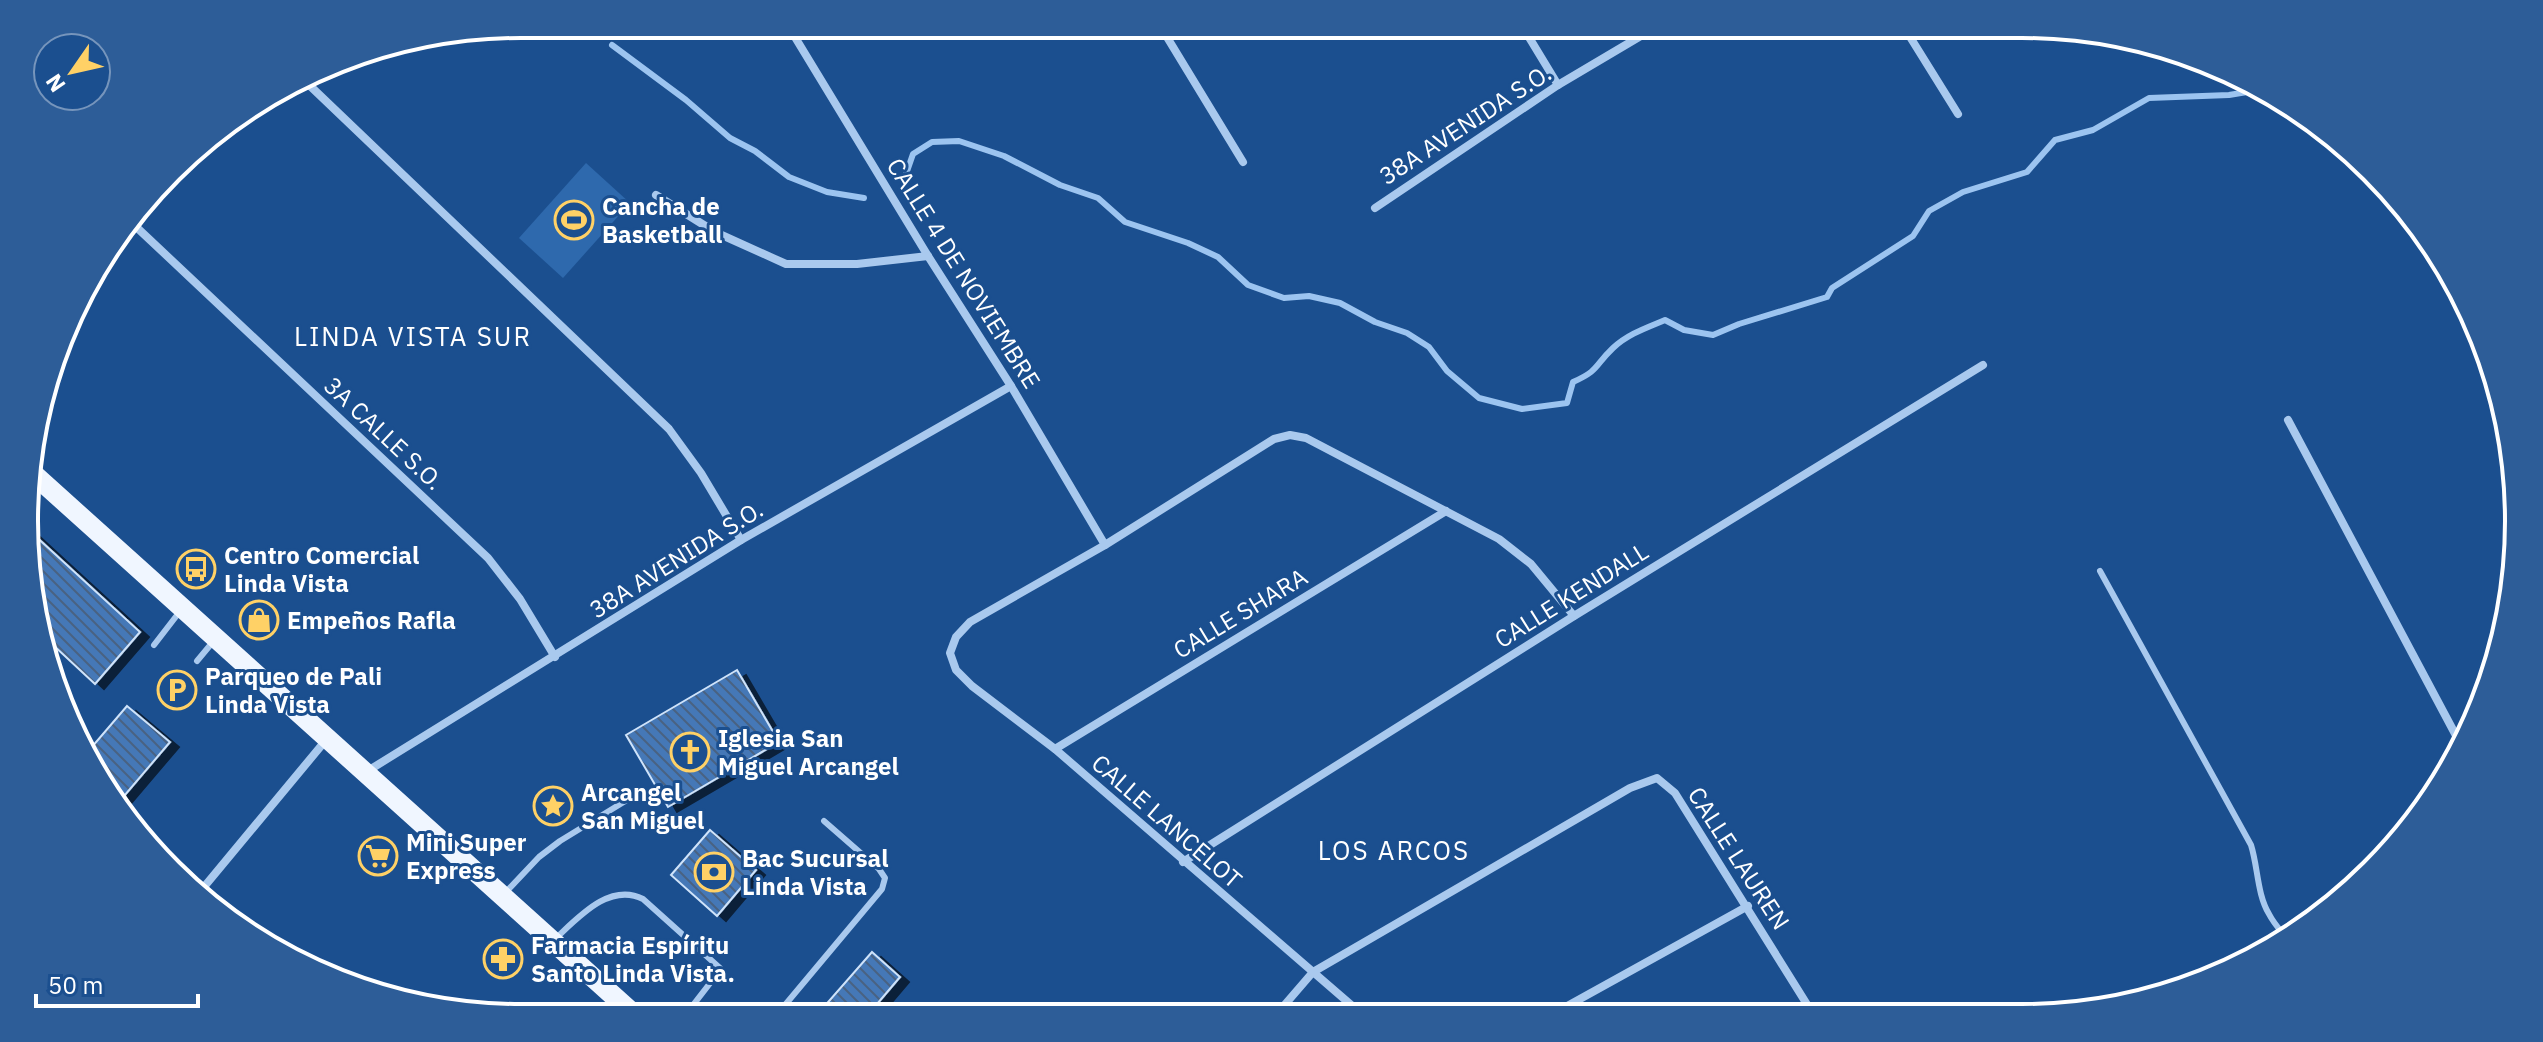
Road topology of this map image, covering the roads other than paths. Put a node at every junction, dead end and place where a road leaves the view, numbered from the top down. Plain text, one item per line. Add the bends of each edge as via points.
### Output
1 (796, 38) edge
2 (1168, 38) edge
3 (1529, 38) edge
4 (1637, 38) edge
5 (1911, 38) edge
6 (1558, 85) junction
7 (311, 86) edge
8 (1958, 114) dead end
9 (1243, 162) dead end
10 (656, 195) dead end
11 (1375, 208) dead end
12 (137, 228) edge
13 (928, 256) junction
14 (1983, 365) dead end
15 (1011, 386) junction
16 (2288, 420) dead end
17 (40, 480) edge
18 (1446, 511) junction
19 (741, 540) junction
20 (1105, 545) junction
21 (2100, 571) dead end
22 (183, 608) junction
23 (1574, 616) junction
24 (216, 638) junction
25 (154, 645) dead end
26 (555, 657) junction
27 (197, 661) dead end
28 (2455, 734) edge
29 (327, 738) junction
30 (1055, 749) junction
31 (365, 772) junction
32 (640, 792) dead end
33 (824, 821) dead end
34 (1183, 862) junction
35 (205, 886) edge
36 (502, 896) junction
37 (1748, 906) junction
38 (2280, 929) edge
39 (553, 941) junction
40 (1313, 972) junction
41 (623, 1004) edge
42 (694, 1004) edge
43 (786, 1004) edge
44 (1285, 1004) edge
45 (1350, 1004) edge
46 (1571, 1004) edge
47 (1807, 1004) edge

1 - 13 street, CALLE 4 DE NOVIEMBRE
2 - 9 street
3 - 6 street
4 - 6 street, 38A AVENIDA S.O.
5 - 8 street
6 - 11 street, 38A AVENIDA S.O.
7 - 19 street via 669,429
10 - 13 street via 715,232 786,264
12 - 26 street, 3A CALLE S.O. via 488,558
13 - 15 street, CALLE 4 DE NOVIEMBRE
14 - 23 street, CALLE KENDALL
15 - 19 street, 38A AVENIDA S.O.
15 - 20 street, CALLE 4 DE NOVIEMBRE
16 - 28 street
17 - 22 main road
18 - 20 street via 1306,438 1290,435 1274,439
18 - 23 street via 1499,539 1531,564
18 - 30 street, CALLE SHARA
19 - 26 street, 38A AVENIDA S.O.
20 - 30 street, CALLE LANCELOT via 970,622 950,653 956,670 972,686
21 - 38 lane via 2251,845 2268,914
22 - 24 main road
22 - 25 lane
23 - 34 street, CALLE KENDALL
24 - 27 lane
24 - 29 main road
26 - 31 street, 38A AVENIDA S.O.
29 - 31 main road
29 - 35 street
30 - 34 street, CALLE LANCELOT
31 - 36 main road
32 - 36 lane via 560,841
33 - 43 lane via 885,878 882,889
34 - 40 street, CALLE LANCELOT
36 - 39 main road
37 - 40 street, CALLE LAUREN via 1675,793 1657,778 1630,788
37 - 46 street
37 - 47 street, CALLE LAUREN
39 - 41 main road
39 - 42 lane via 579,916 617,894 630,893 721,969
40 - 44 street
40 - 45 street, CALLE LANCELOT

